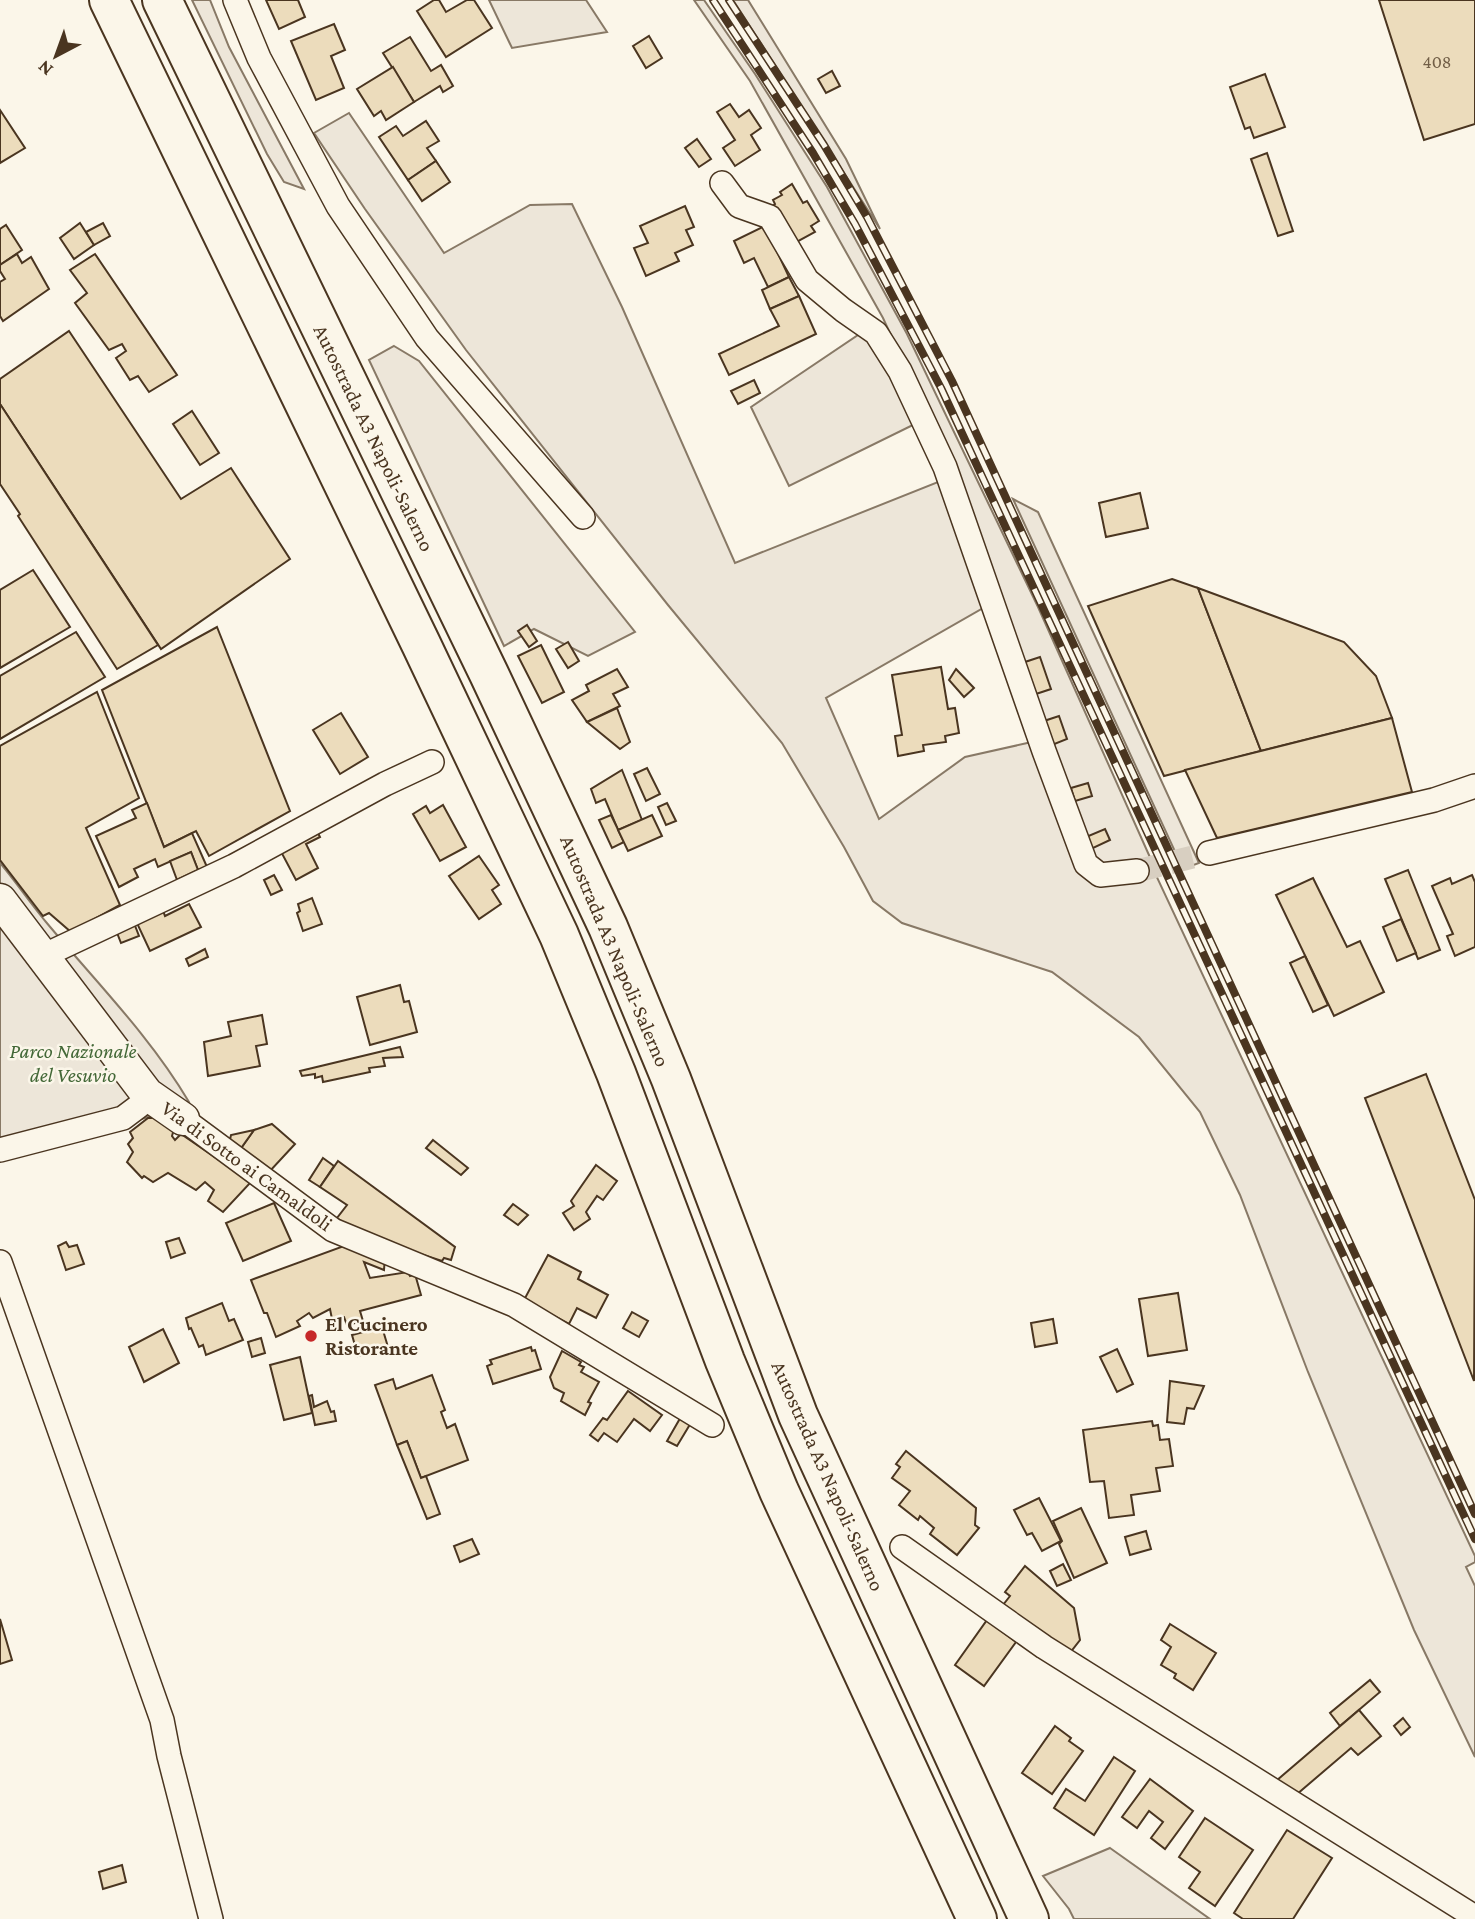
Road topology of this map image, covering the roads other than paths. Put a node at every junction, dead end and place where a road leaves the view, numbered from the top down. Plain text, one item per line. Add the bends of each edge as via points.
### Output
1 (109, 0) edge
2 (162, 0) edge
3 (235, 0) edge
4 (722, 183) dead end
5 (583, 517) dead end
6 (432, 762) dead end
7 (1475, 786) edge
8 (1209, 853) tunnel mouth
9 (1136, 872) tunnel mouth
10 (0, 900) edge
11 (43, 956) junction
12 (147, 1094) junction
13 (183, 1119) joint
14 (0, 1150) edge
15 (0, 1262) edge
16 (712, 1425) dead end
17 (902, 1547) dead end
18 (1475, 1917) edge
19 (211, 1919) edge
20 (977, 1919) edge
21 (1029, 1919) edge

1 - 20 highway via 559,935 779,1491
2 - 21 highway, Autostrada A3 Napoli-Salerno via 608,927 671,1079 798,1415
3 - 5 street via 259,58 352,228 427,338
4 - 9 street via 739,206 770,217 807,280 876,333 900,371 945,467 1086,864 1100,875
6 - 11 street via 234,866
7 - 8 street via 1434,800
10 - 11 street, Via di Sotto ai Camaldoli
11 - 12 street, Via di Sotto ai Camaldoli
12 - 13 street, Via di Sotto ai Camaldoli
12 - 14 street via 123,1118
13 - 16 street, Via di Sotto ai Camaldoli via 333,1230 514,1305
15 - 19 street via 162,1720
17 - 18 street via 1044,1647

